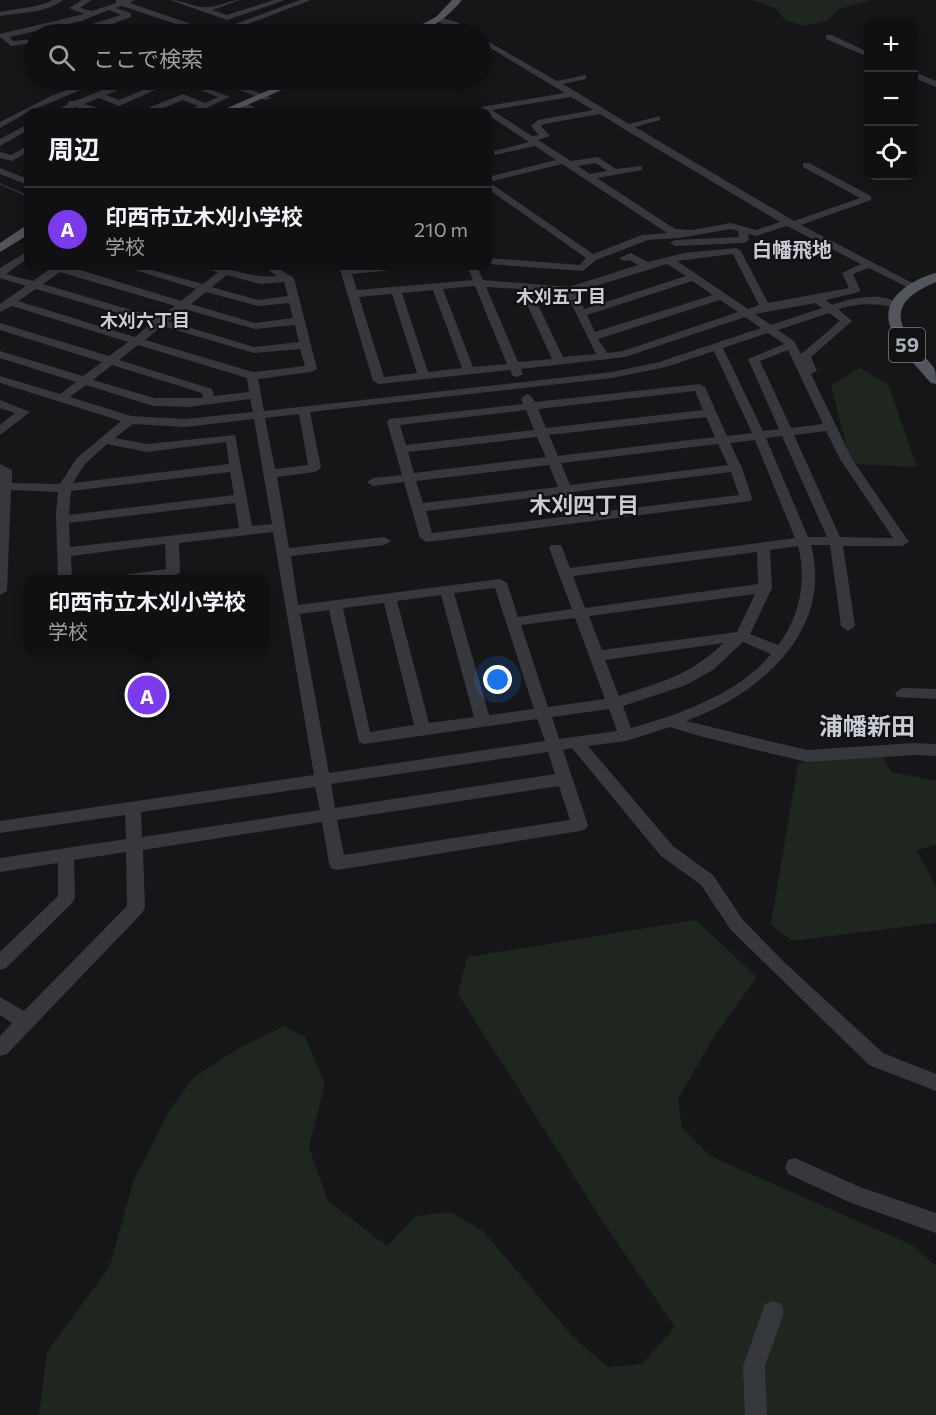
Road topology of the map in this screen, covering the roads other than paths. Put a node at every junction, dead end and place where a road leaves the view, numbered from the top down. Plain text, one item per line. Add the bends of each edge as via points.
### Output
1 (59, 0) edge
2 (88, 0) edge
3 (192, 0) edge
4 (236, 0) edge
5 (281, 0) edge
6 (307, 0) edge
7 (457, 0) edge
8 (465, 0) edge
9 (178, 1) edge
10 (128, 2) edge
11 (111, 4) edge
12 (1, 9) edge
13 (205, 10) junction
14 (92, 14) junction
15 (443, 20) junction
16 (52, 24) edge
17 (104, 24) edge
18 (186, 24) edge
19 (243, 24) edge
20 (433, 24) edge
21 (436, 24) edge
22 (451, 24) edge
23 (24, 31) edge
24 (829, 37) dead end
25 (24, 43) edge
26 (492, 46) edge
27 (864, 54) edge
28 (583, 77) dead end
29 (918, 77) edge
30 (554, 84) junction
31 (936, 84) edge
32 (74, 90) edge
33 (108, 90) edge
34 (151, 90) edge
35 (207, 90) edge
36 (246, 90) edge
37 (279, 90) edge
38 (284, 90) edge
39 (98, 94) junction
40 (572, 94) junction
41 (265, 97) junction
42 (54, 98) junction
43 (74, 104) junction
44 (207, 106) junction
45 (33, 108) edge
46 (66, 108) edge
47 (88, 108) edge
48 (156, 108) edge
49 (202, 108) edge
50 (234, 108) edge
51 (251, 108) edge
52 (492, 109) edge
53 (600, 111) junction
54 (24, 112) edge
55 (530, 112) junction
56 (492, 113) edge
57 (657, 118) dead end
58 (1, 123) edge
59 (627, 127) junction
60 (24, 129) edge
61 (14, 135) junction
62 (24, 138) edge
63 (534, 141) junction
64 (0, 143) edge
65 (24, 151) edge
66 (497, 153) dead end
67 (0, 155) edge
68 (568, 162) junction
69 (806, 165) dead end
70 (639, 168) dead end
71 (0, 171) edge
72 (614, 172) junction
73 (590, 177) junction
74 (492, 179) edge
75 (24, 180) edge
76 (492, 188) edge
77 (791, 224) junction
78 (24, 225) edge
79 (711, 230) junction
80 (743, 231) junction
81 (24, 233) edge
82 (654, 236) junction
83 (0, 240) edge
84 (0, 248) edge
85 (24, 257) edge
86 (592, 258) junction
87 (624, 258) dead end
88 (669, 260) junction
89 (492, 261) edge
90 (646, 266) junction
91 (865, 266) junction
92 (583, 268) junction
93 (56, 270) edge
94 (70, 270) edge
95 (141, 270) edge
96 (222, 270) edge
97 (275, 270) edge
98 (346, 270) edge
99 (474, 270) edge
100 (226, 271) junction
101 (0, 274) edge
102 (694, 277) junction
103 (936, 277) edge
104 (289, 278) junction
105 (599, 280) junction
106 (479, 283) junction
107 (34, 285) junction
108 (524, 286) junction
109 (913, 286) junction
110 (437, 287) junction
111 (205, 288) junction
112 (570, 290) junction
113 (396, 291) junction
114 (353, 294) junction
115 (722, 296) junction
116 (294, 299) junction
117 (817, 299) junction
118 (894, 304) junction
119 (5, 305) edge
120 (183, 305) junction
121 (765, 307) junction
122 (832, 308) junction
123 (581, 313) junction
124 (747, 314) junction
125 (299, 321) junction
126 (160, 322) junction
127 (0, 326) edge
128 (769, 329) junction
129 (592, 337) junction
130 (136, 340) junction
131 (305, 345) junction
132 (791, 345) junction
133 (717, 347) junction
134 (0, 354) edge
135 (603, 356) junction
136 (110, 361) junction
137 (560, 361) junction
138 (514, 366) junction
139 (469, 371) junction
140 (252, 376) junction
141 (424, 376) junction
142 (936, 380) edge
143 (5, 381) edge
144 (83, 381) junction
145 (523, 386) junction
146 (0, 391) edge
147 (255, 395) junction
148 (60, 399) junction
149 (209, 400) junction
150 (0, 404) edge
151 (530, 406) junction
152 (304, 410) junction
153 (711, 413) junction
154 (259, 415) junction
155 (130, 420) junction
156 (830, 427) junction
157 (0, 430) edge
158 (789, 432) junction
159 (541, 433) junction
160 (760, 435) junction
161 (107, 440) junction
162 (723, 440) junction
163 (400, 449) junction
164 (842, 452) junction
165 (553, 460) junction
166 (236, 467) junction
167 (0, 468) edge
168 (736, 468) junction
169 (269, 474) junction
170 (409, 478) junction
171 (373, 482) dead end
172 (65, 488) junction
173 (3, 489) edge
174 (565, 490) junction
175 (241, 498) junction
176 (418, 508) junction
177 (578, 519) junction
178 (64, 520) junction
179 (2, 522) edge
180 (278, 527) junction
181 (246, 531) junction
182 (172, 540) junction
183 (384, 541) dead end
184 (804, 541) junction
185 (836, 543) junction
186 (763, 547) junction
187 (556, 548) dead end
188 (64, 552) junction
189 (283, 553) junction
190 (1, 555) edge
191 (565, 573) junction
192 (65, 575) edge
193 (154, 575) edge
194 (765, 588) junction
195 (446, 590) junction
196 (0, 591) edge
197 (389, 597) junction
198 (335, 604) junction
199 (292, 610) junction
200 (580, 612) junction
201 (512, 622) junction
202 (848, 626) dead end
203 (740, 636) junction
204 (781, 652) junction
205 (597, 656) junction
206 (903, 693) dead end
207 (936, 694) edge
208 (614, 703) junction
209 (542, 713) junction
210 (483, 721) junction
211 (670, 722) junction
212 (423, 729) junction
213 (627, 735) junction
214 (575, 741) junction
215 (553, 744) junction
216 (936, 750) edge
217 (322, 779) junction
218 (564, 779) junction
219 (133, 807) junction
220 (328, 814) junction
221 (0, 827) edge
222 (134, 844) junction
223 (66, 855) junction
224 (0, 865) edge
225 (0, 963) edge
226 (0, 1005) edge
227 (26, 1022) junction
228 (0, 1048) edge
229 (936, 1083) edge
230 (795, 1167) dead end
231 (936, 1223) edge
232 (773, 1312) dead end
233 (756, 1415) edge

1 - 12 street via 37,10
2 - 14 street via 73,8
3 - 9 street
4 - 13 street
5 - 13 street via 230,18
6 - 19 street
7 - 15 main road
8 - 15 main road
9 - 13 street
10 - 11 street
10 - 18 street
11 - 14 street
11 - 17 street via 128,15
14 - 16 street
15 - 20 main road
15 - 21 main road
15 - 22 street
23 - 25 street via 3,36 11,44
24 - 27 street
26 - 30 street
28 - 30 street
29 - 31 street
30 - 40 street
32 - 42 street
33 - 39 street
34 - 39 street via 119,103
35 - 44 street via 226,97
36 - 41 street
37 - 41 main road
38 - 41 main road
39 - 43 street
40 - 53 street
40 - 55 street
41 - 50 main road
41 - 51 main road
42 - 43 street
42 - 45 street
43 - 46 street
43 - 47 street
44 - 48 street via 183,97
44 - 49 street
52 - 55 street
53 - 55 street
53 - 59 street
54 - 58 street
55 - 63 street via 535,126 546,136
56 - 63 street
57 - 59 street
59 - 77 street
60 - 61 street
61 - 62 street
61 - 64 street
63 - 66 street
63 - 68 street
65 - 67 street via 12,158
68 - 72 street via 598,160
68 - 73 street
68 - 74 street
69 - 77 street via 868,198
70 - 72 street
71 - 75 street
72 - 73 street
73 - 79 street via 673,232
76 - 86 street
77 - 80 street via 756,233
77 - 91 street via 844,251 835,256
78 - 83 main road
79 - 80 street via 731,226
79 - 82 street via 699,235
80 - 82 street via 744,240 697,243 656,244
81 - 84 main road
82 - 86 street
85 - 101 street
86 - 92 street
87 - 90 street via 631,256
88 - 90 street
88 - 102 street
88 - 121 street via 736,251
89 - 92 street
90 - 105 street
91 - 109 street
91 - 117 street via 847,273 855,290
92 - 105 street
93 - 107 street
94 - 120 street
95 - 111 street
96 - 100 street
97 - 104 street
98 - 114 street
99 - 106 street
100 - 104 street via 260,281
100 - 111 street
101 - 107 street
102 - 115 street
102 - 123 street
103 - 109 main road, 59
104 - 116 street
105 - 112 street
106 - 108 street
106 - 110 street
106 - 138 street
107 - 119 street
107 - 126 street
108 - 112 street
108 - 137 street
109 - 118 main road, 59
110 - 113 street
110 - 139 street
111 - 116 street via 258,303
111 - 120 street
112 - 123 street
113 - 114 street
113 - 141 street
114 - 141 street via 379,381
115 - 124 street
115 - 129 street
116 - 125 street
117 - 121 street
117 - 122 street
118 - 122 street via 863,300
118 - 142 main road, 59 via 896,329
119 - 130 street
120 - 125 street via 255,326
120 - 126 street
121 - 124 street
122 - 128 street
122 - 164 street via 847,321 805,356 840,435 845,450
123 - 129 street
124 - 128 street
124 - 135 street via 625,354
125 - 131 street
126 - 130 street
126 - 131 street via 254,350
127 - 136 street
128 - 132 street
128 - 133 street
129 - 135 street
130 - 136 street
130 - 140 street
131 - 140 street via 311,369
132 - 156 street
132 - 158 street via 754,359
133 - 145 street via 645,369
133 - 160 street
134 - 144 street
135 - 137 street
136 - 144 street
136 - 149 street via 208,391
137 - 138 street
138 - 139 street
138 - 145 street
139 - 141 street
140 - 147 street
143 - 146 street
143 - 148 street
144 - 148 street
144 - 149 street via 153,402
145 - 151 street
145 - 152 street
147 - 149 street
147 - 154 street
148 - 155 street
150 - 157 street via 24,412
151 - 153 street via 699,387
151 - 159 street
151 - 163 street via 393,422
152 - 154 street
152 - 169 street via 315,468
153 - 159 street
153 - 162 street
154 - 155 street via 174,424
154 - 169 street
155 - 161 street
156 - 158 street
156 - 164 street
158 - 160 street
158 - 185 street
159 - 163 street
159 - 165 street
160 - 162 street
160 - 184 street
161 - 166 street via 147,448 231,438
161 - 172 street via 77,466
162 - 165 street
162 - 168 street
163 - 170 street
164 - 185 street via 902,542
165 - 170 street
165 - 174 street
166 - 172 street
166 - 175 street
167 - 173 street via 6,470
168 - 174 street
168 - 177 street via 746,498
169 - 180 street
170 - 171 street
170 - 176 street
172 - 173 street
172 - 178 street
173 - 179 street
174 - 176 street
174 - 177 street
175 - 178 street
175 - 181 street
176 - 177 street via 427,538
178 - 188 street
179 - 190 street
180 - 181 street
180 - 189 street
181 - 182 street
182 - 188 street
182 - 193 street via 173,573
183 - 189 street
184 - 185 street
184 - 186 street
184 - 204 street via 808,592 804,610
185 - 202 street
186 - 191 street
186 - 194 street
187 - 191 street
188 - 192 street
189 - 199 street
190 - 196 street
191 - 200 street
194 - 200 street
194 - 203 street
195 - 197 street
195 - 201 street via 500,584
195 - 210 street
197 - 198 street
197 - 212 street
198 - 199 street
198 - 212 street via 364,738
199 - 217 street
200 - 201 street
200 - 205 street
201 - 209 street
203 - 204 street
203 - 205 street
203 - 208 street via 708,666 690,676
204 - 211 street via 717,704
205 - 208 street
206 - 207 street
208 - 209 street
208 - 213 street
209 - 210 street
209 - 215 street
210 - 212 street
211 - 213 street
211 - 216 street via 807,756
213 - 214 street
214 - 215 street
214 - 229 street via 667,851 707,880 736,926 778,967 876,1059
215 - 217 street
215 - 218 street
217 - 219 street
217 - 220 street
218 - 220 street
218 - 220 street via 580,825 337,863
219 - 221 street
219 - 222 street
220 - 222 street
222 - 223 street
222 - 227 street via 136,908
223 - 224 street
223 - 225 street via 66,898
226 - 227 street
227 - 228 street
230 - 231 street via 856,1195
232 - 233 street via 754,1366

